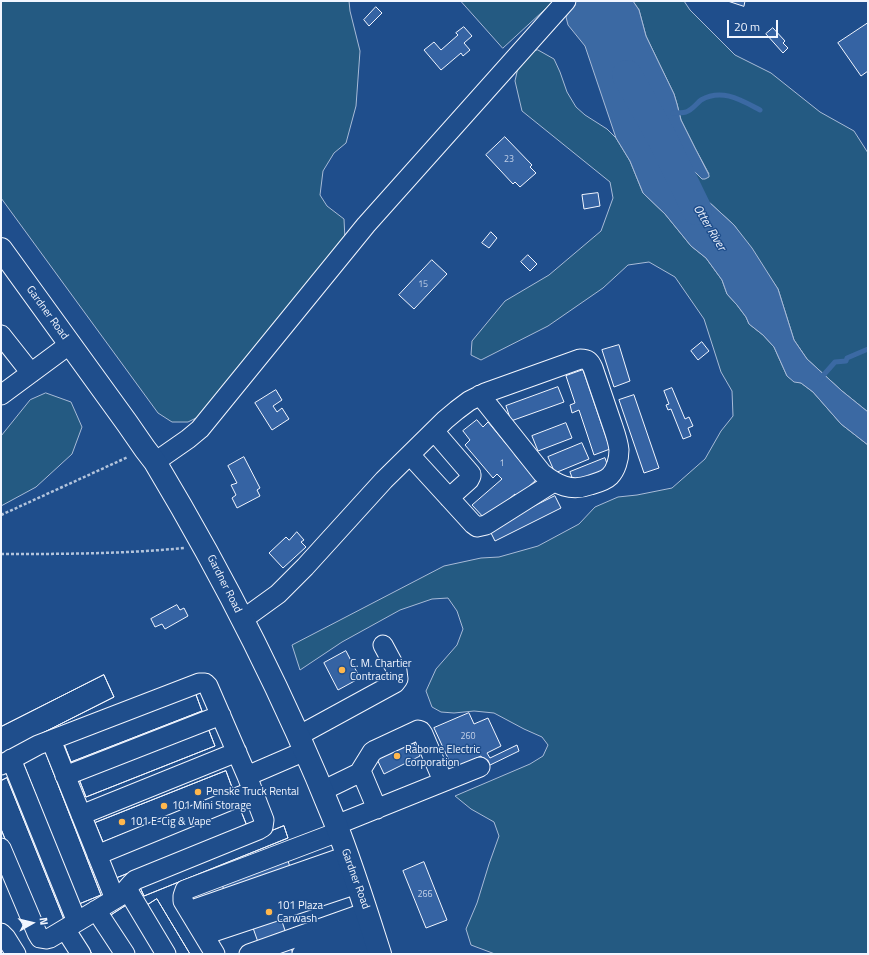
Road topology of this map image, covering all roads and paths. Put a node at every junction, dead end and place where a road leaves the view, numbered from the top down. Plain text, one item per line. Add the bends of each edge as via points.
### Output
1 (566, 1) edge
2 (1, 249) edge
3 (1, 336) edge
4 (70, 344) junction
5 (31, 373) junction
6 (1, 395) edge
7 (480, 396) junction
8 (434, 431) junction
9 (410, 455) junction
10 (150, 456) junction
11 (554, 482) junction
12 (449, 498) junction
13 (1, 515) edge
14 (204, 546) junction
15 (1, 554) edge
16 (242, 620) junction
17 (383, 645) dead end
18 (221, 715) junction
19 (51, 740) junction
20 (302, 744) junction
21 (237, 752) junction
22 (6, 762) edge
23 (480, 767) dead end
24 (361, 771) junction
25 (65, 776) junction
26 (443, 781) junction
27 (250, 784) junction
28 (322, 791) junction
29 (377, 809) junction
30 (81, 815) junction
31 (337, 829) junction
32 (1, 848) edge
33 (97, 856) junction
34 (352, 870) junction
35 (121, 894) junction
36 (96, 910) junction
37 (196, 923) junction
38 (71, 925) junction
39 (373, 932) edge
40 (1, 933) edge
41 (16, 954) edge
42 (81, 954) edge
43 (125, 954) edge
44 (166, 954) edge
45 (215, 954) edge
46 (249, 954) edge
47 (274, 954) edge
48 (302, 954) edge
49 (344, 954) edge

1 - 10 lane via 366,225 200,429 188,440
2 - 4 main road, Gardner Road
3 - 5 lane
4 - 5 lane
4 - 10 main road, Gardner Road
5 - 6 lane
7 - 8 lane via 457,410
7 - 11 lane via 542,473
7 - 11 lane via 580,359 590,362 618,442 616,466 610,476 588,486 566,487
8 - 9 lane
8 - 12 lane via 471,474 469,480
9 - 12 lane
9 - 16 lane via 278,594
10 - 13 path
10 - 14 main road, Gardner Road
11 - 12 lane via 486,525 477,527
14 - 15 path via 150,551
14 - 16 main road, Gardner Road
16 - 20 main road, Gardner Road
17 - 20 lane via 397,672 398,679 395,683
18 - 19 lane via 208,686 199,683
18 - 21 lane
18 - 25 lane
19 - 22 lane
19 - 25 lane
20 - 27 lane
20 - 28 main road, Gardner Road
21 - 27 lane
21 - 30 lane
22 - 38 lane
23 - 26 lane
24 - 26 lane via 372,752 418,730 423,734
24 - 28 lane
24 - 29 lane
25 - 30 lane
26 - 29 lane
27 - 33 lane
27 - 35 lane via 264,820 263,827 135,880
28 - 31 main road, Gardner Road
29 - 31 lane
30 - 33 lane
31 - 34 main road, Gardner Road
31 - 37 lane via 185,890 183,901
32 - 38 lane via 40,938 50,938
33 - 35 lane
34 - 37 lane
34 - 37 lane
34 - 39 main road, Gardner Road
35 - 36 lane
35 - 44 lane
36 - 38 lane
36 - 43 lane
37 - 45 lane
38 - 42 lane
39 - 46 lane
39 - 47 lane
39 - 48 lane
39 - 49 lane
40 - 41 lane

